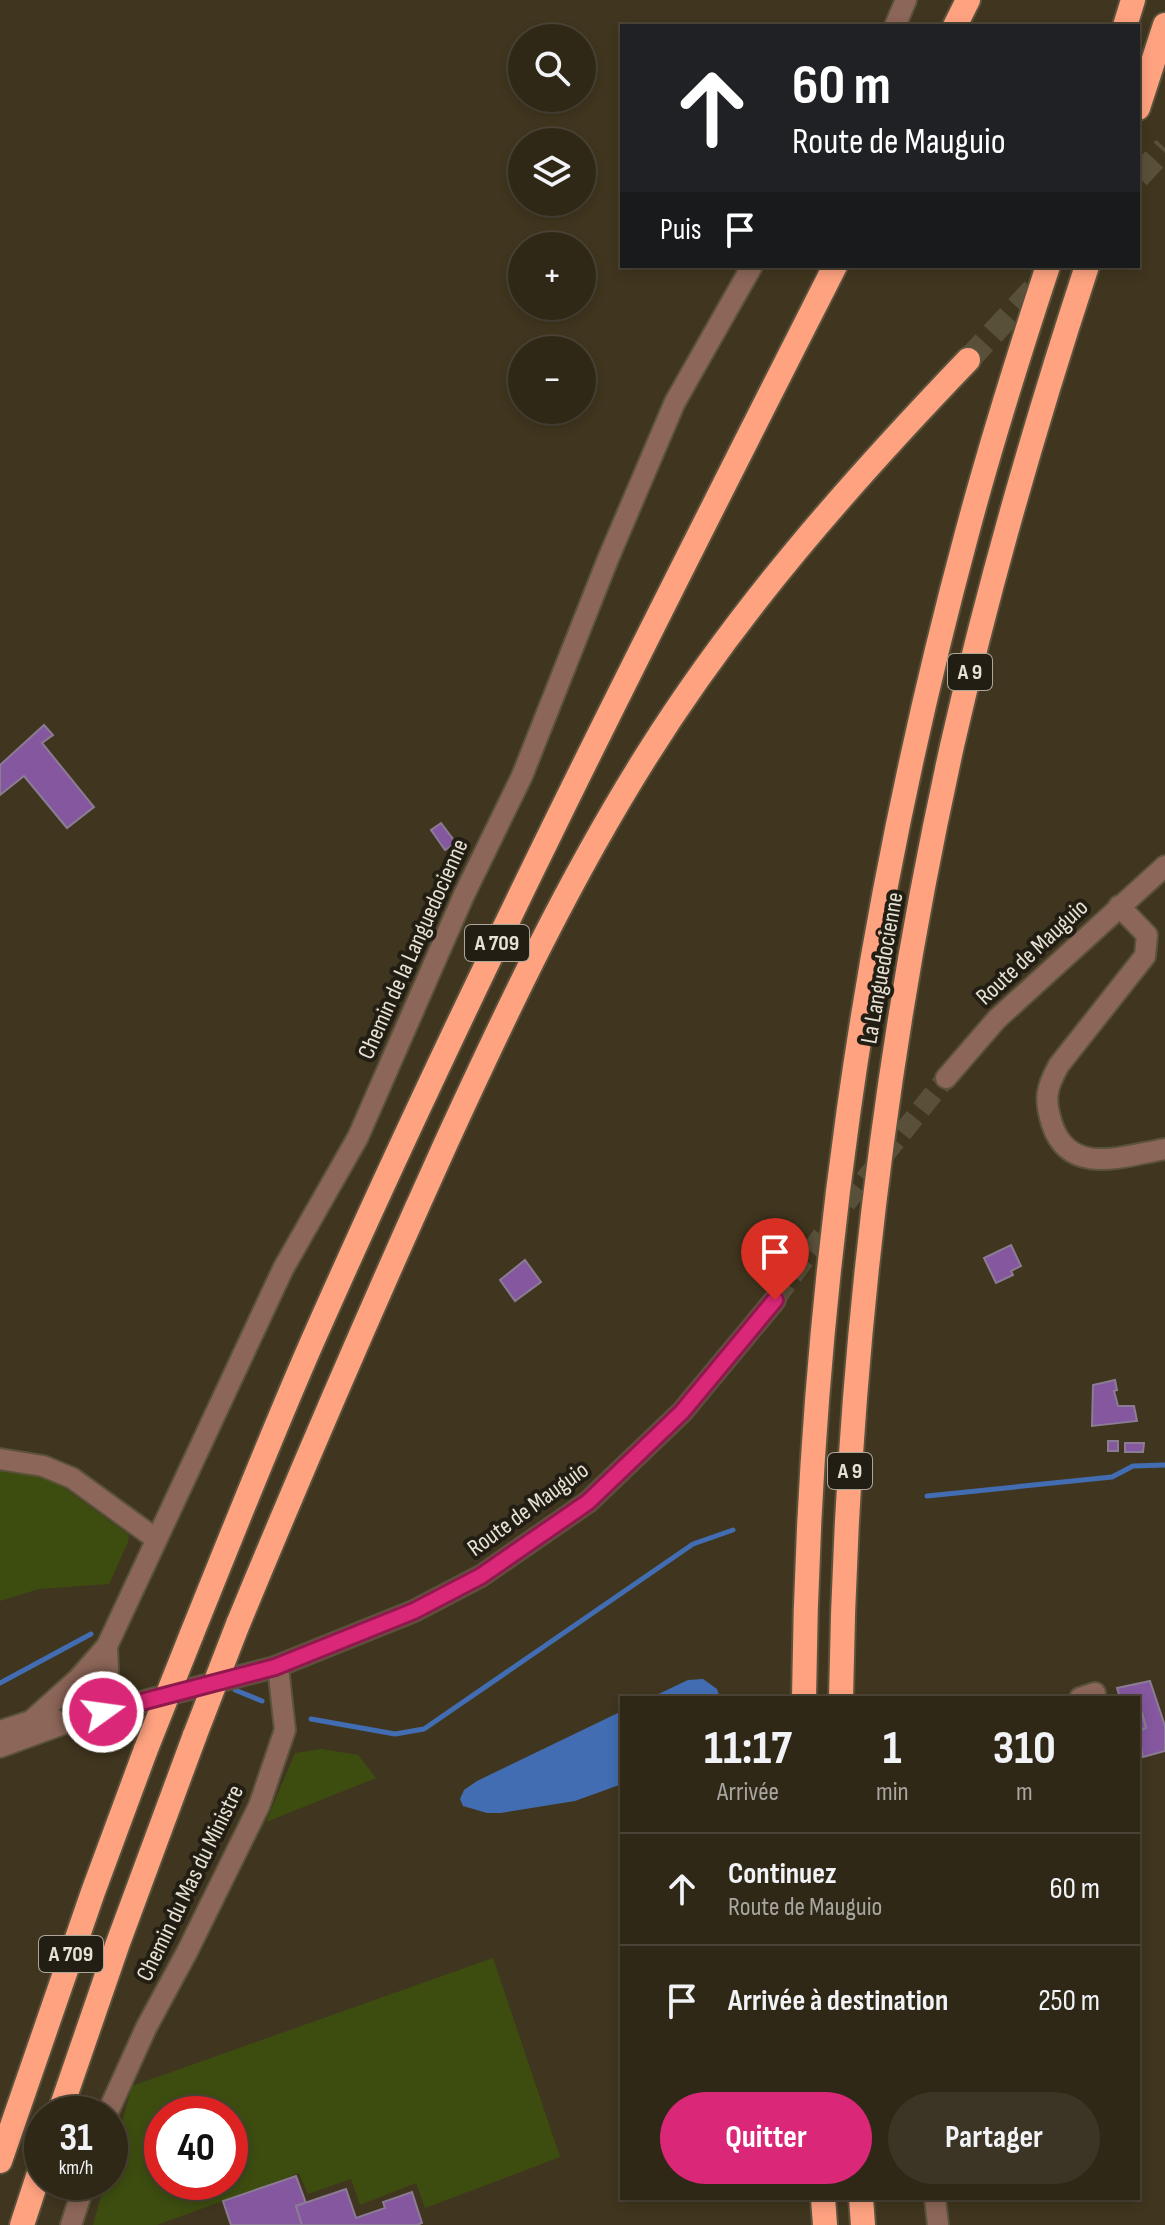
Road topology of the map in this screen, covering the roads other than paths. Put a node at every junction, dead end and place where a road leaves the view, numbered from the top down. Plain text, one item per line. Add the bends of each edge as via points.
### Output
1 (906, 0) edge
2 (968, 0) edge
3 (1133, 0) edge
4 (896, 24) edge
5 (956, 24) edge
6 (1126, 24) edge
7 (1165, 25) edge
8 (1140, 102) edge
9 (751, 268) edge
10 (834, 268) edge
11 (1047, 268) edge
12 (1086, 268) edge
13 (968, 360) tunnel mouth
14 (1163, 868) edge
15 (1119, 906) junction
16 (946, 1078) tunnel mouth
17 (1165, 1149) edge
18 (775, 1300) tunnel mouth
19 (0, 1459) edge
20 (156, 1539) junction
21 (107, 1646) junction
22 (275, 1667) junction
23 (804, 1696) edge
24 (841, 1696) edge
25 (103, 1712) junction
26 (82, 1717) junction
27 (31, 1721) junction
28 (0, 1731) edge
29 (0, 1747) edge
30 (65, 2096) edge
31 (115, 2096) edge
32 (0, 2161) edge
33 (30, 2200) edge
34 (79, 2200) edge
35 (823, 2200) edge
36 (861, 2200) edge
37 (935, 2200) edge
38 (22, 2225) edge
39 (71, 2225) edge
40 (825, 2225) edge
41 (863, 2225) edge
42 (938, 2225) edge

1 - 4 street
2 - 5 highway
3 - 6 highway
7 - 8 highway
9 - 20 street, Chemin de la Languedocienne via 675,402 522,776 358,1137 283,1269
10 - 32 highway, A 709, bridge via 603,725 311,1344 146,1749
11 - 23 highway, La Languedocienne / A 9 via 946,616 872,961 829,1277 811,1492
12 - 24 highway, La Languedocienne / A 9 via 1002,546 953,744 913,945 863,1307 846,1535
13 - 30 highway, A 709, bridge via 859,474 771,579 688,693 556,913 343,1374 238,1624
14 - 15 street, Route de Mauguio
15 - 16 street, Route de Mauguio via 997,1019
15 - 17 street via 1147,935 1145,956 1059,1065 1050,1081 1047,1108 1062,1144 1081,1157
18 - 22 street, Route de Mauguio via 682,1412 588,1502 481,1576 414,1611
19 - 20 street via 43,1466 72,1478
20 - 21 street, Chemin de la Languedocienne
21 - 25 street, Chemin de la Languedocienne
21 - 27 street, Chemin de la Languedocienne
22 - 25 street, Route de Mauguio
22 - 31 street, Chemin du Mas du Ministre via 285,1730 259,1806
25 - 26 street, Route de Mauguio
26 - 27 street
26 - 29 street
27 - 28 street
33 - 38 highway
34 - 39 street
35 - 40 highway
36 - 41 highway
37 - 42 street

